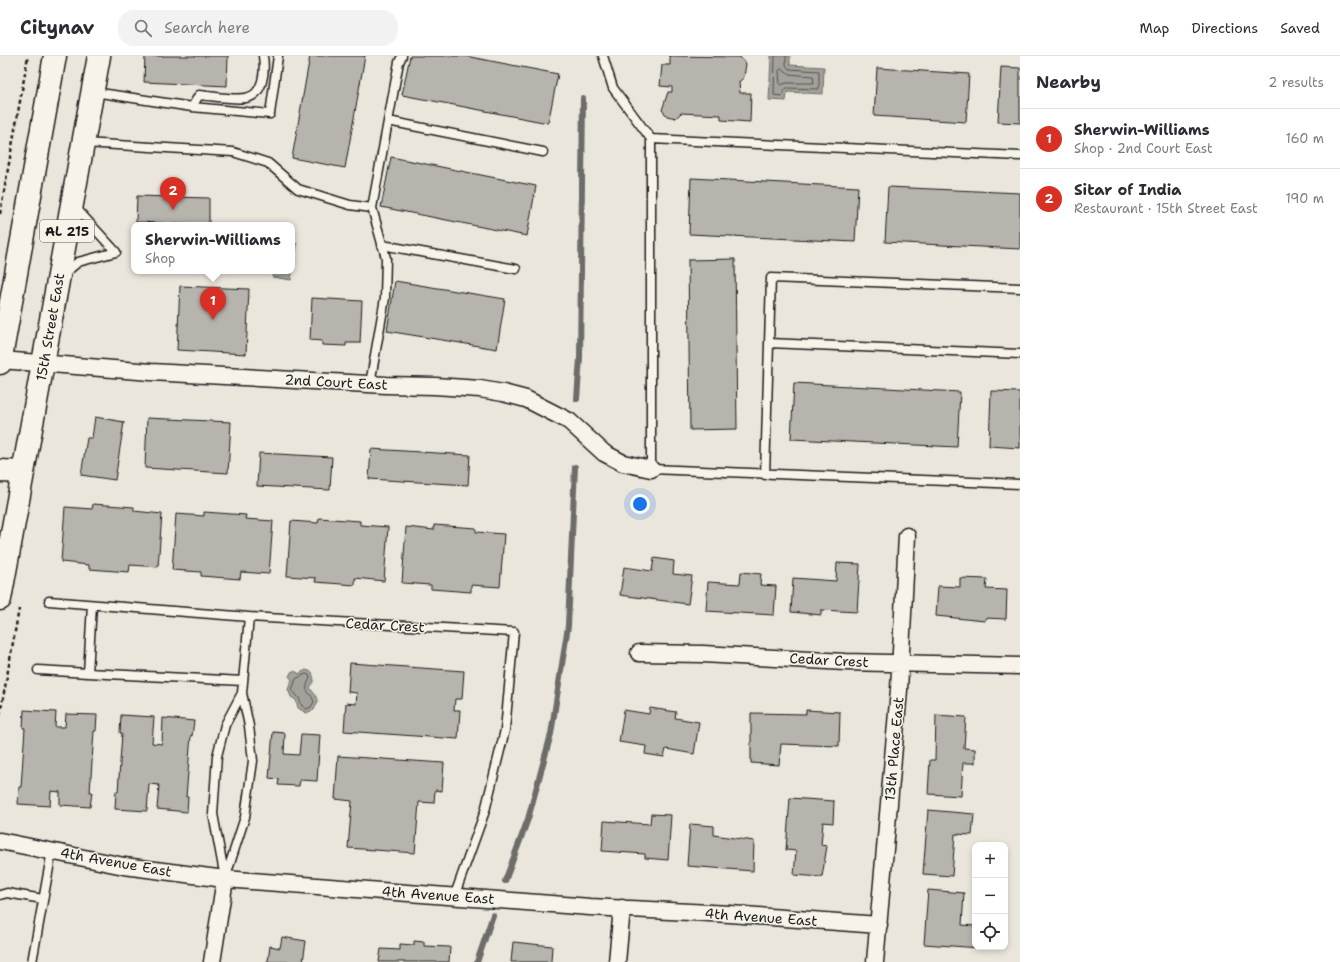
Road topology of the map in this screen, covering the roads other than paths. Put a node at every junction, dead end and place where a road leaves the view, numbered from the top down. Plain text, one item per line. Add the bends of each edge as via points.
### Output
1 (55, 56) edge
2 (99, 56) edge
3 (263, 56) edge
4 (278, 56) edge
5 (402, 56) edge
6 (603, 56) edge
7 (93, 91) junction
8 (192, 107) junction
9 (388, 121) junction
10 (651, 139) junction
11 (84, 143) junction
12 (543, 152) dead end
13 (1020, 156) edge
14 (72, 204) junction
15 (372, 208) junction
16 (382, 245) junction
17 (516, 269) dead end
18 (59, 278) junction
19 (1020, 288) edge
20 (769, 344) junction
21 (1020, 354) edge
22 (0, 361) edge
23 (43, 363) junction
24 (370, 384) junction
25 (651, 469) junction
26 (0, 472) edge
27 (23, 472) junction
28 (764, 475) junction
29 (1020, 484) edge
30 (907, 536) dead end
31 (0, 599) edge
32 (49, 601) dead end
33 (92, 605) junction
34 (249, 617) junction
35 (639, 653) dead end
36 (900, 663) junction
37 (1020, 666) edge
38 (38, 670) dead end
39 (88, 673) junction
40 (243, 681) junction
41 (242, 693) junction
42 (0, 841) edge
43 (52, 851) junction
44 (225, 879) junction
45 (0, 895) edge
46 (454, 896) junction
47 (43, 899) junction
48 (622, 908) junction
49 (879, 925) junction
50 (32, 962) edge
51 (212, 962) edge
52 (617, 962) edge
53 (875, 962) edge

1 - 22 main road, AL 215
2 - 7 main road, 15th Street East / AL 215
3 - 8 lane via 264,74 258,90 247,98 199,95
4 - 8 lane via 270,114
5 - 9 lane
6 - 10 lane via 613,88
7 - 8 lane
7 - 11 main road, 15th Street East / AL 215
9 - 12 lane
9 - 15 lane
10 - 13 lane
10 - 25 lane
11 - 14 main road, 15th Street East / AL 215
11 - 15 lane via 233,152 268,163 298,189 350,205
14 - 18 main road, 15th Street East / AL 215
14 - 18 lane via 116,252 78,262
15 - 16 lane
16 - 17 lane
16 - 24 lane via 386,258 385,298
18 - 23 main road, 15th Street East / AL 215
19 - 20 lane via 771,278
20 - 21 lane
20 - 28 lane
22 - 23 street, 2nd Court East
23 - 24 street, 2nd Court East via 151,372
23 - 27 main road, 15th Street East / AL 215
24 - 25 street, 2nd Court East via 480,389 526,399 569,420 604,453 623,463
25 - 28 lane
26 - 27 main road
27 - 31 main road, 15th Street East / AL 215
28 - 29 lane
30 - 36 street, 13th Place East
32 - 33 lane
33 - 34 lane
33 - 39 lane
34 - 40 lane
34 - 46 lane, Cedar Crest via 514,632 505,730 485,811
35 - 36 street, Cedar Crest
36 - 37 street, Cedar Crest
36 - 49 street, 13th Place East
38 - 39 lane
39 - 40 lane
40 - 41 lane
41 - 44 lane via 253,761 245,817
41 - 44 lane via 226,725 217,756 213,814
42 - 43 street, 4th Avenue East
43 - 44 street, 4th Avenue East via 124,866
43 - 47 lane
44 - 46 street, 4th Avenue East
44 - 51 street
45 - 47 lane via 7,893
46 - 48 street, 4th Avenue East via 590,908
47 - 50 lane
48 - 49 street, 4th Avenue East
48 - 52 street
49 - 53 street, 13th Place East

